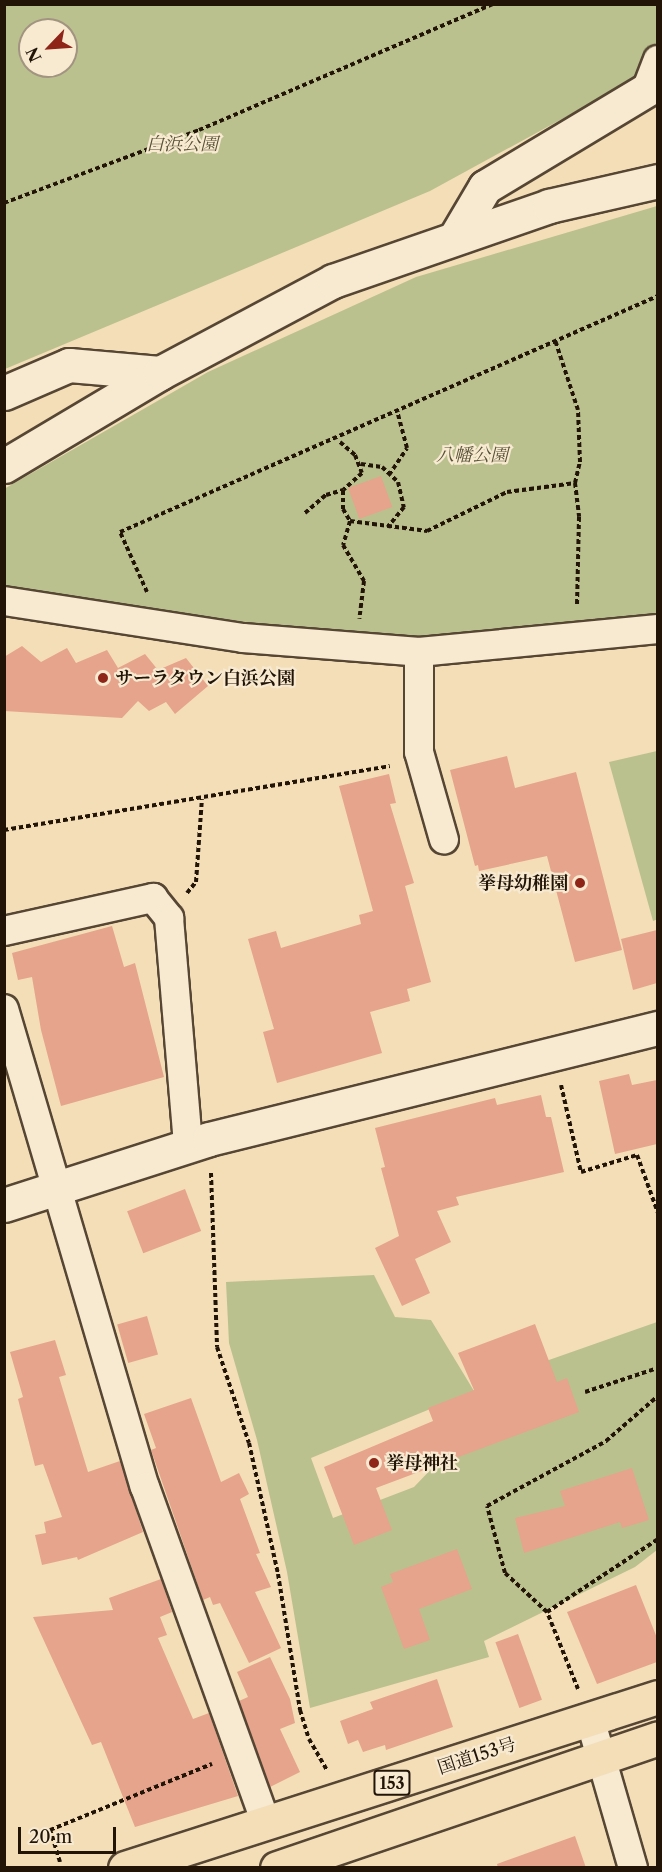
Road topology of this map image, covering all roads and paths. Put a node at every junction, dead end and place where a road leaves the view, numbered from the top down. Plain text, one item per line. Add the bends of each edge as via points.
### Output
1 (493, 4) edge
2 (654, 77) edge
3 (657, 181) edge
4 (4, 203) edge
5 (456, 236) junction
6 (657, 296) edge
7 (555, 340) junction
8 (160, 373) junction
9 (4, 393) edge
10 (397, 411) junction
11 (340, 442) dead end
12 (361, 464) junction
13 (4, 466) edge
14 (389, 475) junction
15 (575, 483) junction
16 (343, 490) junction
17 (305, 513) dead end
18 (350, 521) junction
19 (388, 527) junction
20 (150, 598) dead end
21 (4, 601) edge
22 (347, 621) dead end
23 (657, 629) edge
24 (575, 637) junction
25 (419, 652) junction
26 (407, 759) junction
27 (202, 798) junction
28 (4, 830) edge
29 (444, 840) dead end
30 (169, 918) junction
31 (4, 931) edge
32 (4, 1009) edge
33 (657, 1028) edge
34 (561, 1082) dead end
35 (199, 1156) junction
36 (60, 1186) junction
37 (4, 1205) edge
38 (657, 1213) edge
39 (657, 1368) edge
40 (585, 1392) dead end
41 (657, 1396) edge
42 (657, 1539) edge
43 (547, 1612) junction
44 (657, 1697) edge
45 (590, 1719) junction
46 (657, 1738) edge
47 (241, 1753) junction
48 (602, 1756) junction
49 (344, 1799) junction
50 (267, 1824) junction
51 (60, 1862) dead end
52 (278, 1867) edge
53 (125, 1868) edge
54 (633, 1868) edge

1 - 4 path via 199,130
2 - 5 street via 485,188
3 - 5 street via 549,206
5 - 8 street via 333,281
6 - 7 path
7 - 10 path
7 - 15 path via 578,410 580,462
8 - 9 street via 69,365
8 - 13 street
10 - 14 path via 406,448
10 - 20 path via 120,532
11 - 12 path
12 - 14 path via 382,467
12 - 16 path via 362,473
14 - 19 path via 398,482 404,507
15 - 19 path via 507,492 427,531
15 - 24 path via 579,517
16 - 17 path via 326,495
16 - 18 path via 343,509
18 - 19 path
18 - 22 path via 343,545 364,581 359,622
21 - 25 street via 243,638
23 - 24 street
24 - 25 street
25 - 26 street via 419,719
26 - 27 path
26 - 29 street
27 - 28 path
27 - 30 path via 196,882
30 - 31 street via 153,898
30 - 35 street
32 - 36 street
33 - 35 street
34 - 38 path via 581,1172 637,1155
35 - 36 street
35 - 49 path via 217,1347 249,1443 278,1574 300,1710 309,1739
36 - 37 street
36 - 47 street via 145,1487
39 - 40 path
41 - 43 path via 606,1441 487,1506 504,1573
42 - 43 path
43 - 45 path
44 - 45 highway, 国道153号 / 153
45 - 48 street
45 - 49 highway, 国道153号 / 153
46 - 48 highway, 153
47 - 50 street
47 - 51 path via 50,1830
48 - 52 highway, 153
48 - 54 street
49 - 50 highway, 国道153号 / 153
50 - 53 highway, 国道153号 / 153

